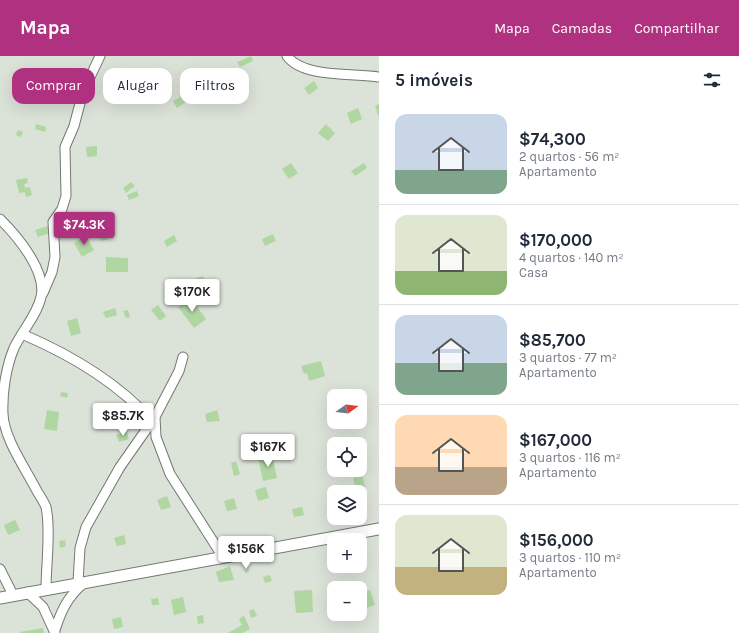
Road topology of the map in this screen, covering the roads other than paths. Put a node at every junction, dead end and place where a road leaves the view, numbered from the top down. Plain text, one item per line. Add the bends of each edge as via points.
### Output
1 (100, 56) edge
2 (287, 56) edge
3 (379, 77) edge
4 (0, 219) edge
5 (42, 296) junction
6 (22, 334) junction
7 (183, 357) dead end
8 (153, 419) junction
9 (379, 529) edge
10 (223, 556) junction
11 (0, 569) edge
12 (83, 581) junction
13 (46, 589) junction
14 (27, 592) junction
15 (13, 595) junction
16 (0, 598) edge
17 (55, 632) edge

1 - 5 street via 83,92 65,148 66,196 62,209 53,222 55,258
2 - 3 street via 301,68
4 - 5 street via 27,251 39,276
5 - 6 street
6 - 8 street via 46,344 111,385
6 - 13 street via 9,364 3,415 15,449 45,506
7 - 8 street via 179,371
8 - 10 street via 159,447 170,474
8 - 12 street via 120,467 86,527 80,548
9 - 10 street
10 - 12 street
11 - 15 street
12 - 13 street
12 - 17 street via 65,604
13 - 14 street
14 - 15 street
14 - 17 street via 43,607
15 - 16 street

